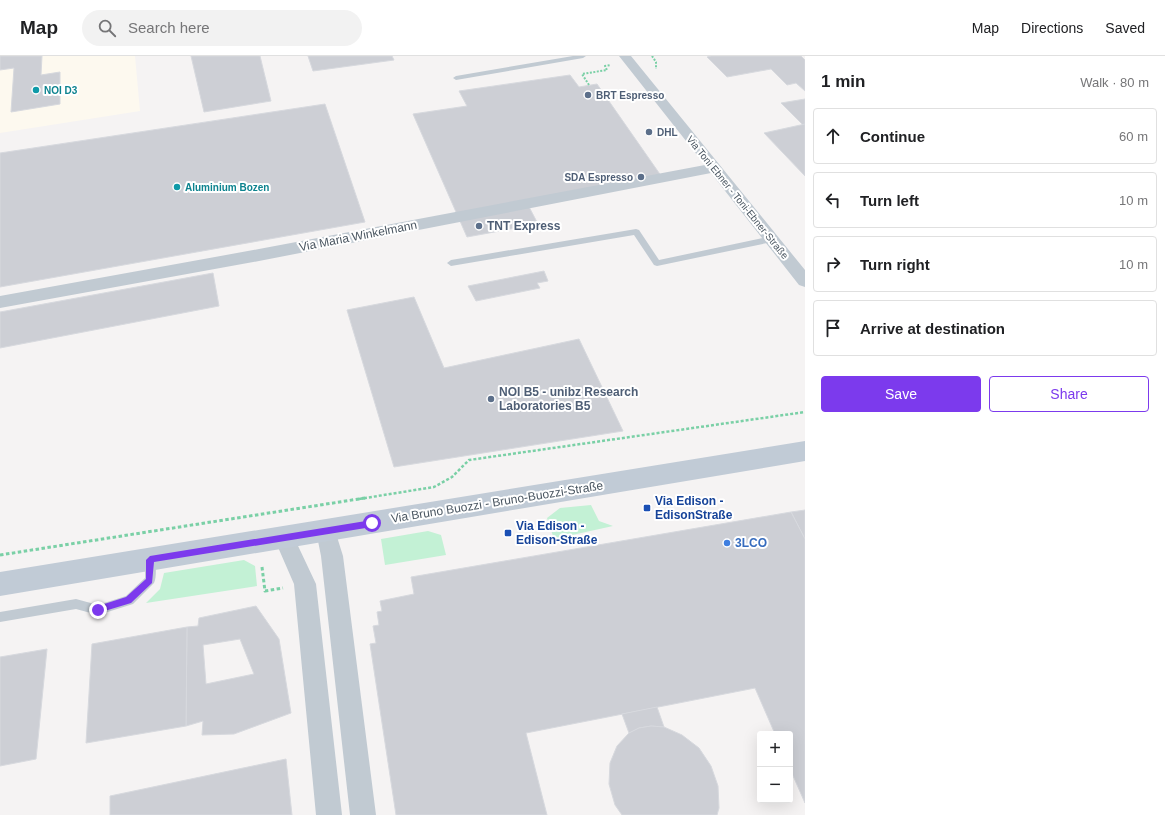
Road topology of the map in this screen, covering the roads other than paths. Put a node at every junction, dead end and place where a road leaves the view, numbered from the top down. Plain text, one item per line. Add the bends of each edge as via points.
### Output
1 (583, 56) edge
2 (627, 56) edge
3 (456, 78) dead end
4 (715, 168) junction
5 (772, 239) junction
6 (452, 263) dead end
7 (805, 281) edge
8 (0, 302) edge
9 (805, 451) edge
10 (326, 531) junction
11 (284, 538) junction
12 (150, 560) junction
13 (0, 584) edge
14 (0, 617) edge
15 (330, 815) edge
16 (363, 815) edge

1 - 3 lane
2 - 4 street, Via Toni Ebner - Toni-Ebner-Straße
4 - 5 street, Via Toni Ebner - Toni-Ebner-Straße
4 - 8 street, Via Maria Winkelmann
5 - 6 lane via 657,263 636,232
5 - 7 street, Via Toni Ebner - Toni-Ebner-Straße
9 - 10 main road, Via Bruno Buozzi - Bruno-Buozzi-Straße
10 - 11 main road, Via Bruno Buozzi - Bruno-Buozzi-Straße
10 - 16 street via 332,556
11 - 12 main road, Via Bruno Buozzi - Bruno-Buozzi-Straße
11 - 15 street via 305,584
12 - 13 main road, Via Bruno Buozzi - Bruno-Buozzi-Straße
12 - 14 lane via 150,580 128,600 98,610 76,604

